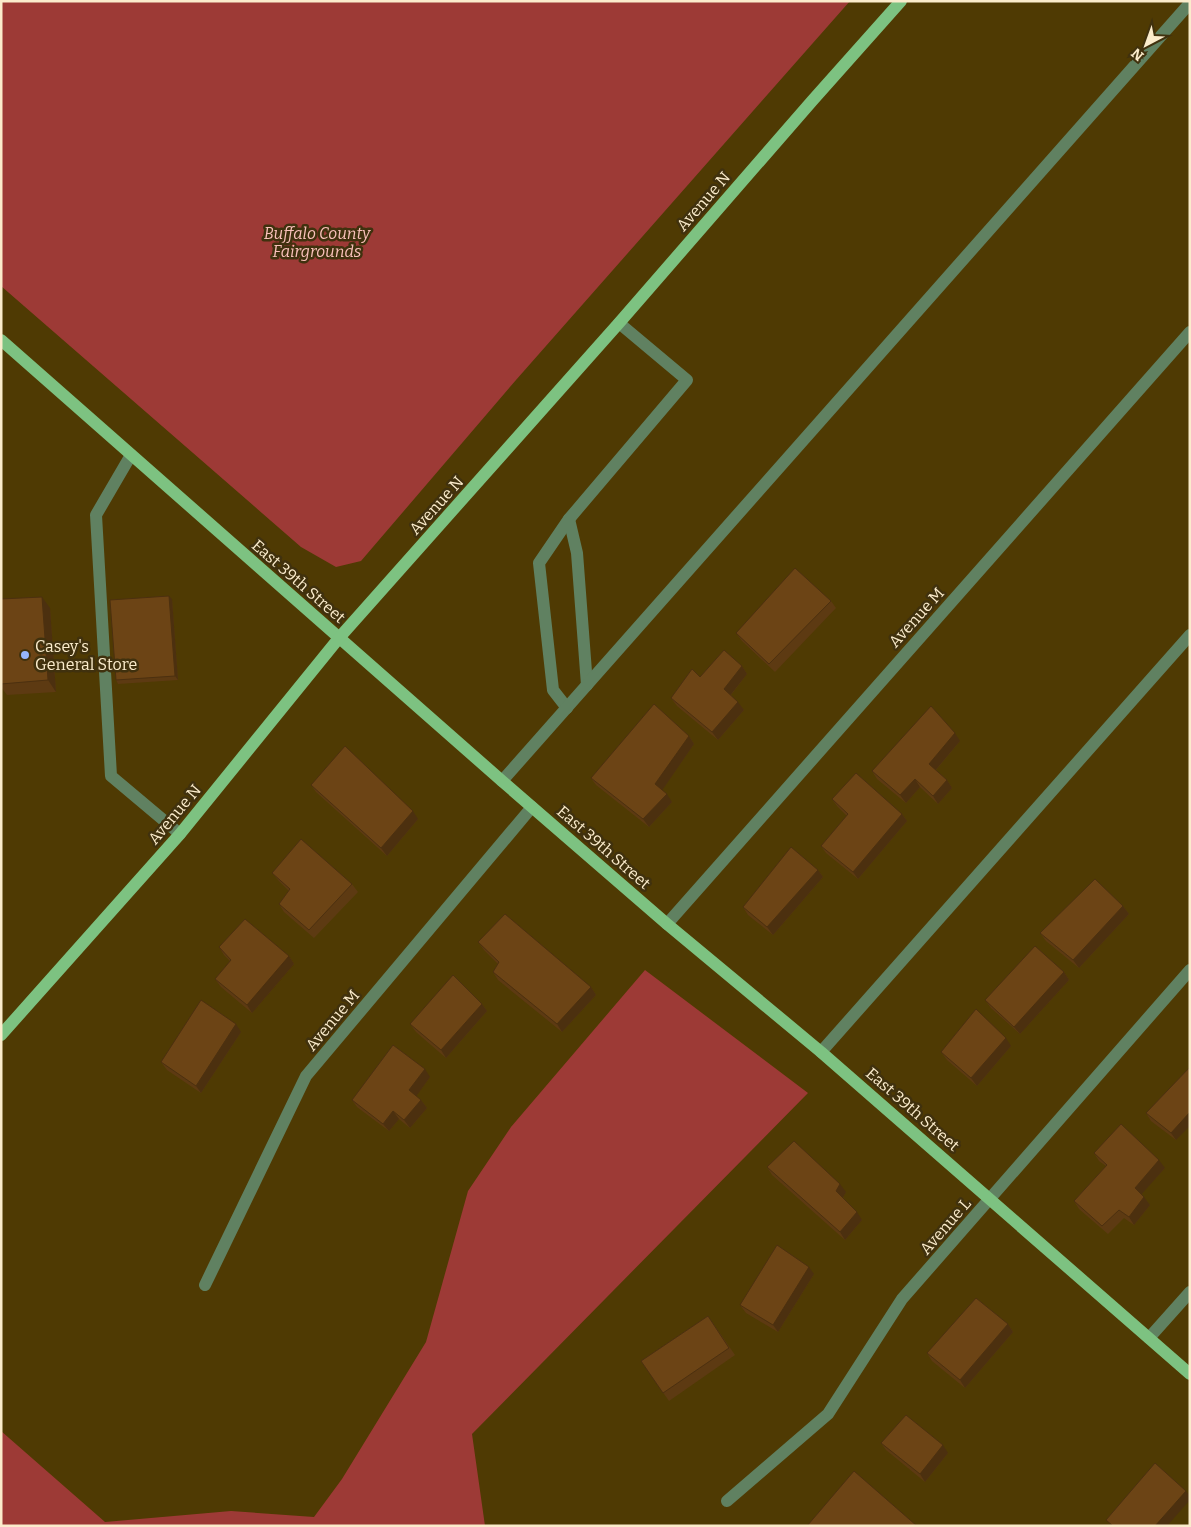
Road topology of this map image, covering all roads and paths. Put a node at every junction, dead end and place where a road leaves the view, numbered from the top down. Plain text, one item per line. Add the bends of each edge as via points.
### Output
1 (900, 1) edge
2 (1190, 3) edge
3 (619, 323) junction
4 (1190, 332) edge
5 (1, 340) edge
6 (130, 455) junction
7 (569, 519) junction
8 (1190, 635) edge
9 (339, 638) junction
10 (587, 685) junction
11 (567, 708) junction
12 (502, 781) junction
13 (532, 807) junction
14 (180, 834) junction
15 (667, 924) junction
16 (1190, 970) edge
17 (1, 1036) edge
18 (821, 1052) junction
19 (990, 1198) junction
20 (205, 1285) dead end
21 (1190, 1292) edge
22 (1149, 1338) junction
23 (1190, 1374) edge
24 (727, 1501) dead end

1 - 3 main road, Avenue N
2 - 10 street
3 - 7 street via 687,380
3 - 9 main road, Avenue N
4 - 15 street, Avenue M
5 - 6 main road, East 39th Street
6 - 9 main road, East 39th Street
6 - 14 street via 96,515 111,776
7 - 10 street via 577,553
7 - 11 street via 539,563 553,690
8 - 18 street
9 - 12 main road, East 39th Street
9 - 14 main road, Avenue N
10 - 11 street
11 - 12 street
12 - 13 main road, East 39th Street
13 - 15 main road, East 39th Street
13 - 20 street, Avenue M via 306,1076
14 - 17 main road, Avenue N
15 - 18 main road, East 39th Street
16 - 19 street, Avenue L
18 - 19 main road, East 39th Street
19 - 22 main road, East 39th Street
19 - 24 street, Avenue L via 902,1298 828,1414
21 - 22 street
22 - 23 main road, East 39th Street

